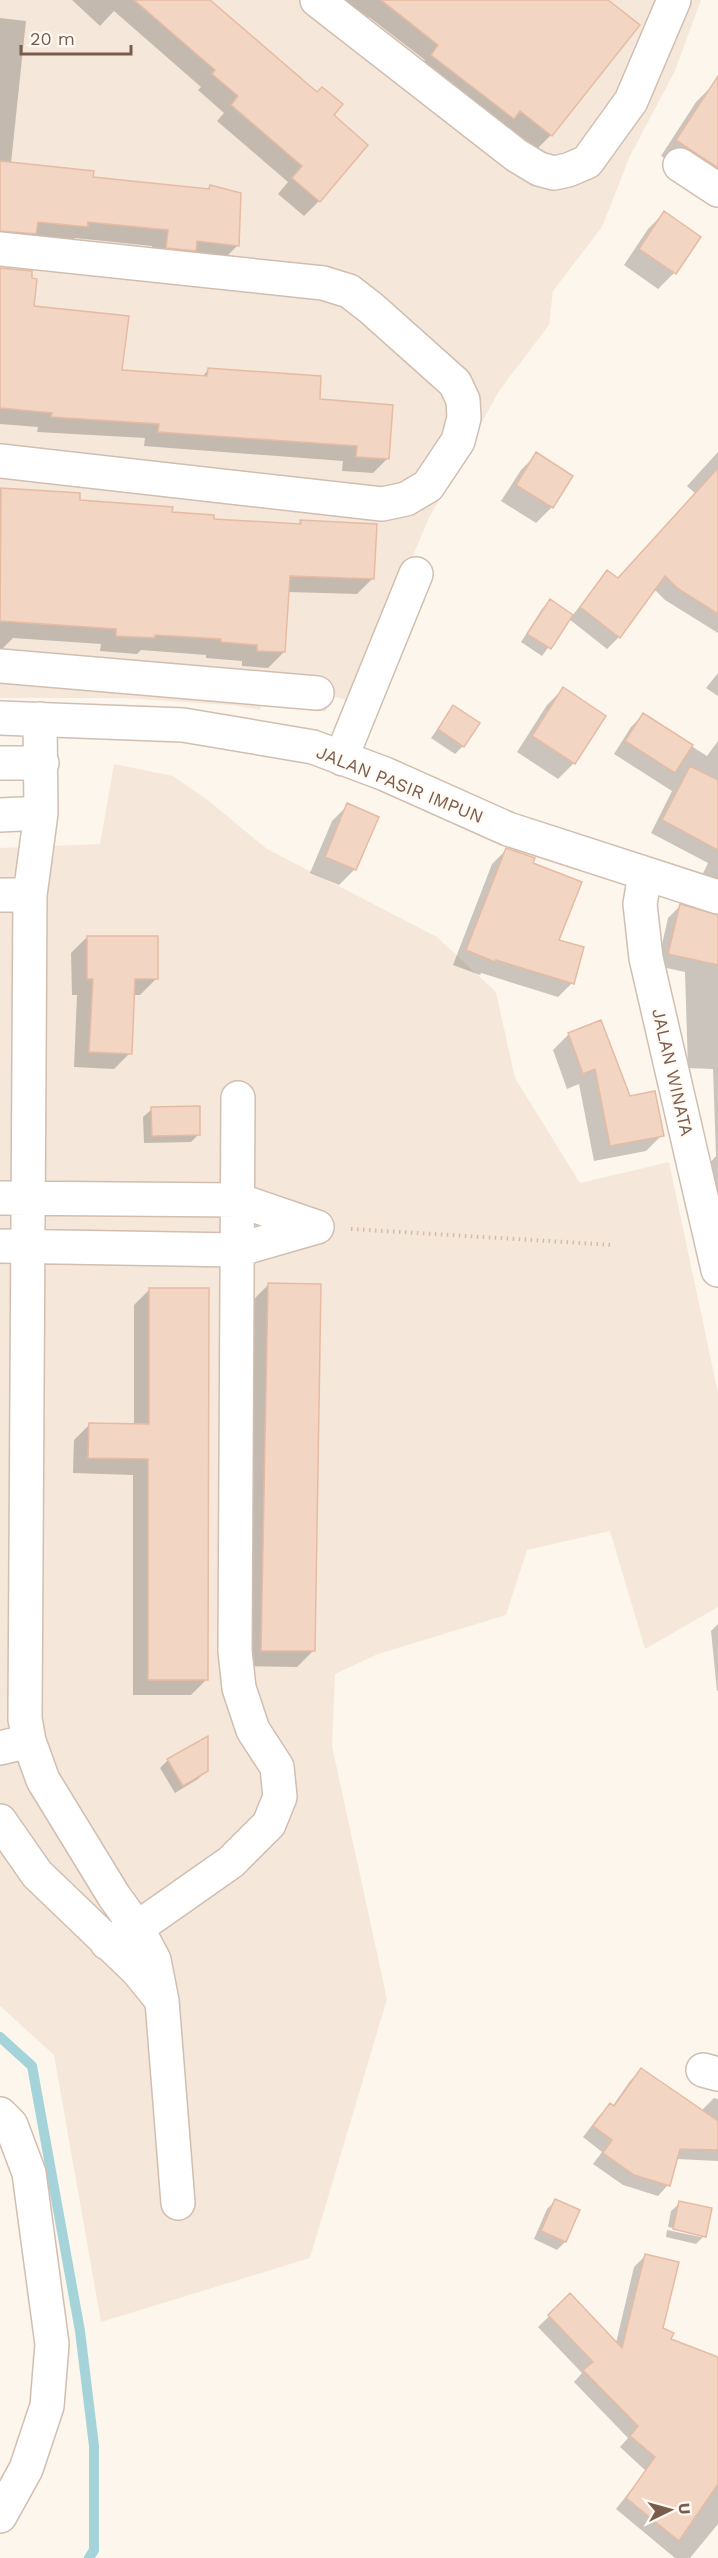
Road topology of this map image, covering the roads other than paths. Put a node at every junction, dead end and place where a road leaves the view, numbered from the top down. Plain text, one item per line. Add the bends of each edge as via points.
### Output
1 (317, 0) edge
2 (673, 0) edge
3 (680, 165) dead end
4 (718, 190) edge
5 (0, 249) edge
6 (0, 461) edge
7 (416, 574) dead end
8 (0, 666) edge
9 (317, 693) dead end
10 (0, 718) edge
11 (40, 719) junction
12 (343, 759) junction
13 (0, 763) edge
14 (42, 763) junction
15 (41, 813) junction
16 (0, 814) edge
17 (645, 874) junction
18 (15, 895) edge
19 (718, 897) edge
20 (238, 1098) dead end
21 (14, 1198) edge
22 (238, 1200) junction
23 (14, 1246) edge
24 (237, 1250) junction
25 (718, 1270) edge
26 (13, 1460) edge
27 (15, 1744) edge
28 (0, 1821) edge
29 (137, 1928) junction
30 (107, 1943) junction
31 (162, 2001) junction
32 (0, 2114) edge
33 (178, 2203) dead end
34 (0, 2516) edge

1 - 2 street via 516,155 539,169 554,172 587,162 609,135 631,100
3 - 4 street
5 - 6 street via 323,283 349,291 455,382 463,400 464,418 458,441 428,486 406,499 382,504
7 - 12 street
8 - 9 street
10 - 11 street, JALAN PASIR IMPUN
11 - 12 street, JALAN PASIR IMPUN via 183,725 313,747
11 - 14 street
12 - 17 street, JALAN PASIR IMPUN via 508,829
13 - 14 street
14 - 15 street
15 - 16 street
15 - 18 street
17 - 19 street, JALAN PASIR IMPUN
17 - 25 street, JALAN WINATA via 640,904 646,958
18 - 21 street
20 - 22 street
21 - 22 street
21 - 23 street
22 - 24 street
22 - 24 street via 317,1227
23 - 24 street
23 - 26 street
24 - 29 street via 235,1651 238,1688 253,1730 277,1767 280,1797 269,1824 231,1862
26 - 27 street via 25,1719
27 - 29 street via 44,1780
28 - 30 street via 37,1874
29 - 30 street
29 - 31 street via 154,1960
30 - 31 street via 137,1970
31 - 33 street
32 - 34 street via 11,2125 29,2173 52,2344 47,2406 26,2469

